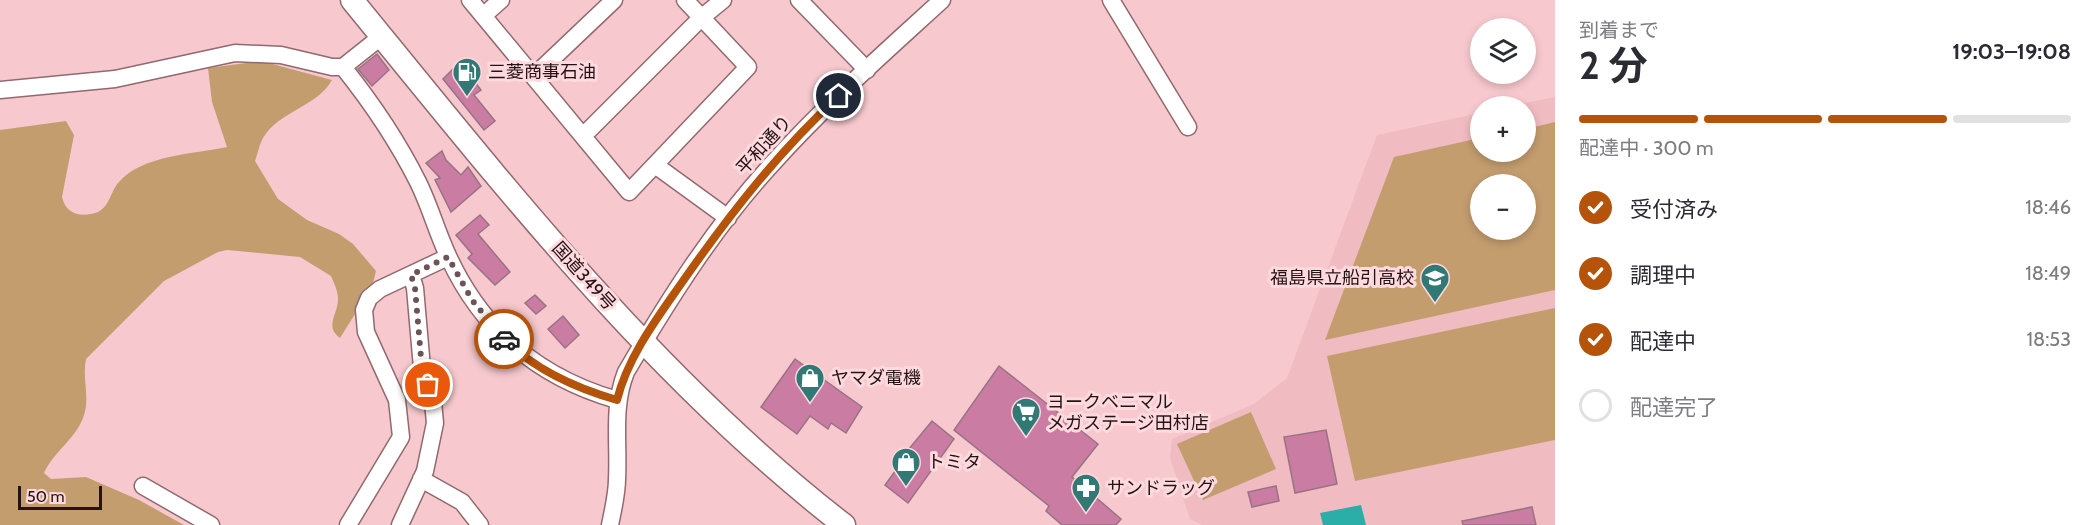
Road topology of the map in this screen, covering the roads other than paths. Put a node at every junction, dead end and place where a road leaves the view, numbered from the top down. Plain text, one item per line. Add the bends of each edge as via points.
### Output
1 (352, 0) edge
2 (470, 0) edge
3 (501, 0) edge
4 (614, 0) edge
5 (685, 0) edge
6 (723, 0) edge
7 (799, 0) edge
8 (942, 0) edge
9 (1111, 0) edge
10 (483, 16) junction
11 (701, 18) junction
12 (382, 36) junction
13 (343, 67) junction
14 (867, 70) junction
15 (534, 76) junction
16 (0, 90) edge
17 (1188, 127) dead end
18 (583, 136) junction
19 (655, 165) junction
20 (728, 218) junction
21 (448, 257) junction
22 (411, 275) junction
23 (644, 342) junction
24 (617, 400) junction
25 (421, 479) junction
26 (143, 486) dead end
27 (211, 525) edge
28 (348, 525) edge
29 (400, 525) edge
30 (480, 525) edge
31 (610, 525) edge
32 (844, 525) edge

1 - 12 highway, 国道349号
2 - 10 street
3 - 10 street
4 - 15 street
5 - 11 street
6 - 11 street
7 - 14 street
8 - 14 street, 平和通り
9 - 17 street
10 - 15 street
11 - 18 street
11 - 19 street via 748,67
12 - 13 street
12 - 23 highway, 国道349号 via 505,188
13 - 16 street via 281,55 235,53 115,79
13 - 21 street via 402,152 419,183
14 - 20 street, 平和通り via 795,139
15 - 18 street
18 - 19 street via 629,192
19 - 20 street
20 - 23 street, 平和通り
21 - 22 street
21 - 24 street via 472,300 512,347 570,384
22 - 25 street via 422,369 435,423
22 - 28 street via 380,289 369,298 364,310 366,332 397,400 401,437
23 - 24 street, 平和通り via 626,372
23 - 32 highway, 国道349号 via 742,439
24 - 31 street, 平和通り via 617,480
25 - 29 street
25 - 30 street via 462,502
26 - 27 street

